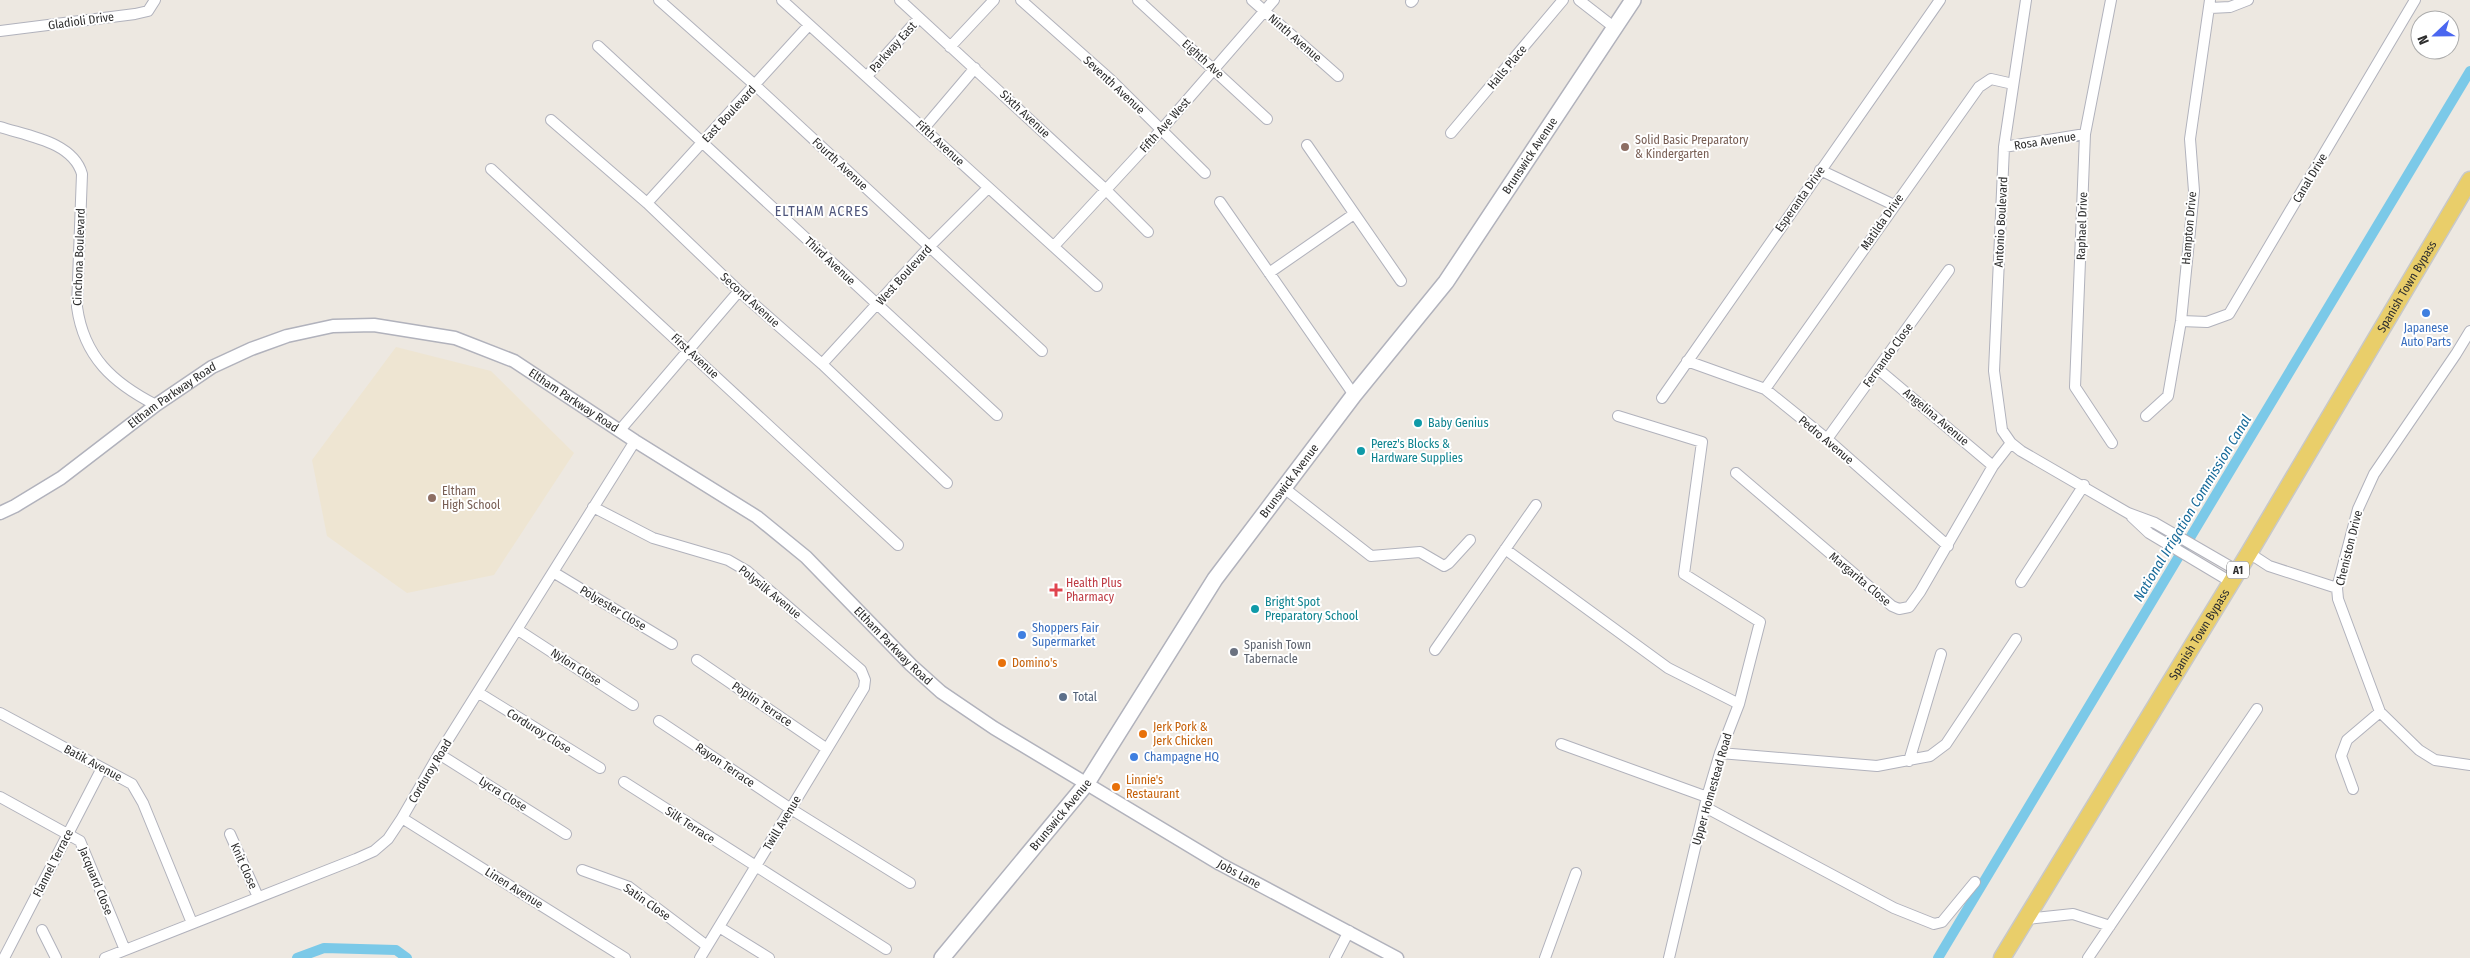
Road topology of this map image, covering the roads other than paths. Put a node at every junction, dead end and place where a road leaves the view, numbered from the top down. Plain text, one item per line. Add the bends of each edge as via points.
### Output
1 (155, 0) edge
2 (659, 0) edge
3 (782, 0) edge
4 (900, 0) edge
5 (994, 0) edge
6 (1021, 0) edge
7 (1138, 0) edge
8 (1252, 0) edge
9 (1274, 0) edge
10 (1563, 0) edge
11 (1578, 0) edge
12 (1633, 0) edge
13 (1940, 0) edge
14 (2026, 0) edge
15 (2112, 0) edge
16 (2248, 0) edge
17 (2415, 0) edge
18 (2210, 4) edge
19 (1264, 11) junction
20 (919, 18) junction
21 (809, 25) junction
22 (1615, 28) junction
23 (0, 32) edge
24 (598, 46) dead end
25 (950, 46) junction
26 (975, 68) junction
27 (1214, 69) junction
28 (867, 76) junction
29 (1338, 76) dead end
30 (2013, 84) junction
31 (756, 86) junction
32 (1268, 118) dead end
33 (551, 120) dead end
34 (0, 127) edge
35 (925, 127) junction
36 (1162, 129) junction
37 (1451, 133) dead end
38 (2085, 134) junction
39 (702, 142) junction
40 (1307, 145) dead end
41 (2004, 147) junction
42 (490, 169) dead end
43 (1820, 170) junction
44 (1204, 173) dead end
45 (2470, 180) edge
46 (988, 188) junction
47 (1106, 190) junction
48 (1220, 202) dead end
49 (647, 203) junction
50 (1894, 205) junction
51 (1354, 214) junction
52 (1148, 232) dead end
53 (1054, 246) junction
54 (929, 247) junction
55 (1949, 270) dead end
56 (1269, 273) junction
57 (1401, 281) dead end
58 (1097, 286) dead end
59 (739, 291) junction
60 (877, 304) junction
61 (2181, 321) junction
62 (2470, 331) edge
63 (689, 350) junction
64 (1042, 351) dead end
65 (1688, 361) junction
66 (822, 364) junction
67 (1878, 369) junction
68 (1765, 389) junction
69 (1354, 396) junction
70 (1662, 398) dead end
71 (156, 405) junction
72 (997, 414) dead end
73 (1618, 416) dead end
74 (2146, 416) dead end
75 (620, 430) junction
76 (1827, 439) junction
77 (635, 441) junction
78 (2011, 443) junction
79 (2112, 443) dead end
80 (1993, 466) junction
81 (1736, 473) dead end
82 (947, 483) dead end
83 (2084, 485) junction
84 (1284, 488) junction
85 (1536, 504) dead end
86 (593, 507) junction
87 (0, 512) edge
88 (2128, 513) junction
89 (1470, 540) dead end
90 (898, 545) dead end
91 (1948, 546) junction
92 (1505, 549) junction
93 (2249, 554) junction
94 (553, 572) junction
95 (2235, 576) junction
96 (2021, 582) dead end
97 (2337, 588) junction
98 (518, 630) junction
99 (2016, 639) dead end
100 (672, 644) dead end
101 (1435, 650) dead end
102 (1941, 654) dead end
103 (697, 660) dead end
104 (864, 688) joint
105 (479, 693) junction
106 (1739, 704) junction
107 (634, 705) dead end
108 (2257, 709) dead end
109 (2380, 712) junction
110 (0, 713) edge
111 (659, 721) dead end
112 (1561, 744) dead end
113 (827, 749) junction
114 (1720, 753) junction
115 (439, 754) junction
116 (1909, 761) junction
117 (2470, 765) edge
118 (102, 768) junction
119 (600, 768) dead end
120 (624, 782) dead end
121 (1086, 783) junction
122 (2353, 789) dead end
123 (1, 800) edge
124 (1706, 802) junction
125 (791, 809) junction
126 (402, 818) junction
127 (68, 834) junction
128 (230, 834) dead end
129 (566, 834) dead end
130 (755, 867) junction
131 (582, 870) dead end
132 (1576, 873) dead end
133 (1975, 882) dead end
134 (910, 883) dead end
135 (258, 897) junction
136 (2026, 919) junction
137 (192, 923) junction
138 (2110, 926) junction
139 (719, 927) junction
140 (42, 930) dead end
141 (1349, 931) junction
142 (708, 946) junction
143 (886, 949) dead end
144 (125, 950) junction
145 (4, 958) edge
146 (56, 958) edge
147 (105, 958) edge
148 (625, 958) edge
149 (700, 958) edge
150 (769, 958) edge
151 (942, 958) edge
152 (1335, 958) edge
153 (1397, 958) edge
154 (1545, 958) edge
155 (1669, 958) edge
156 (2002, 958) edge
157 (2088, 958) edge

1 - 23 street, Gladioli Drive via 148,11 135,14
2 - 31 street, Fourth Avenue
3 - 21 street, Fifth Avenue
4 - 20 street, Sixth Avenue
5 - 25 street
6 - 36 street, Seventh Avenue
7 - 27 street, Eighth Ave
8 - 19 street, Ninth Avenue
9 - 19 street, Fifth Ave West
10 - 37 street, Halls Place
11 - 22 street
12 - 22 main road, Brunswick Avenue
13 - 43 street, Esperanta Drive
14 - 30 street, Antonio Boulevard
15 - 38 street, Raphael Drive
16 - 18 street via 2230,6
17 - 61 street, Canal Drive via 2229,314 2207,322
18 - 61 street, Hampton Drive via 2190,139 2194,192
19 - 27 street, Fifth Ave West
19 - 29 street, Ninth Avenue
20 - 25 street, Sixth Avenue
20 - 28 street, Parkway East
21 - 28 street, Fifth Avenue
21 - 31 street, East Boulevard
22 - 69 main road, Brunswick Avenue via 1446,282
24 - 39 street, Third Avenue
25 - 26 street, Sixth Avenue
26 - 35 street
26 - 47 street, Sixth Avenue
27 - 32 street, Eighth Ave
27 - 36 street, Fifth Ave West
28 - 35 street, Fifth Avenue
30 - 41 street, Antonio Boulevard
30 - 50 street, Matilda Drive via 1991,79 1979,87
31 - 39 street, East Boulevard
31 - 54 street, Fourth Avenue
33 - 49 street, Second Avenue
34 - 71 street, Cinchona Boulevard via 57,146 72,154 79,163 82,174 77,307 80,327 87,344 109,374 128,390
35 - 46 street, Fifth Avenue
36 - 44 street, Seventh Avenue
36 - 47 street, Fifth Ave West
38 - 41 street, Rosa Avenue
38 - 79 street, Raphael Drive via 2075,387
39 - 49 street, East Boulevard
39 - 60 street, Third Avenue
40 - 51 street
41 - 78 street, Antonio Boulevard via 1994,370 2002,430
42 - 63 street, First Avenue
43 - 50 street
43 - 65 street, Esperanta Drive
45 - 93 main road, Spanish Town Bypass / A1
46 - 53 street, Fifth Avenue
46 - 54 street, West Boulevard
47 - 52 street, Sixth Avenue
47 - 53 street, Fifth Ave West
48 - 56 street
49 - 59 street, Second Avenue
50 - 68 street, Matilda Drive
51 - 56 street
51 - 57 street
53 - 58 street, Fifth Avenue
54 - 60 street, West Boulevard
54 - 64 street, Fourth Avenue
55 - 67 street, Fernando Close
56 - 69 street
59 - 63 street
59 - 66 street, Second Avenue
60 - 66 street, West Boulevard
60 - 72 street, Third Avenue
61 - 74 street, Hampton Drive via 2168,396
62 - 97 street, Cheniston Drive via 2374,474 2358,509
63 - 75 street
63 - 90 street, First Avenue
65 - 68 street, Pedro Avenue
65 - 70 street, Esperanta Drive
66 - 82 street, Second Avenue
67 - 76 street, Fernando Close
67 - 80 street, Angelina Avenue
68 - 76 street, Pedro Avenue
69 - 84 main road, Brunswick Avenue
71 - 75 street, Eltham Parkway Road via 212,367 278,339 333,326 374,325 455,338 514,361
71 - 87 street, Eltham Parkway Road via 61,478
73 - 106 street, Upper Homestead Road via 1702,442 1684,574 1760,622
75 - 77 street, Eltham Parkway Road
76 - 91 street, Pedro Avenue
77 - 86 street, Corduroy Road
77 - 121 street, Eltham Parkway Road via 757,517 806,557 940,692
78 - 80 street, Margarita Close
78 - 83 street
80 - 91 street, Margarita Close
81 - 91 street, Margarita Close via 1884,600 1899,609 1909,607
83 - 88 street
83 - 96 street
84 - 89 street via 1371,556 1420,552 1444,566
84 - 121 main road, Brunswick Avenue via 1215,579
85 - 92 street
86 - 94 street, Corduroy Road
86 - 104 street, Polysilk Avenue via 653,538 728,560 747,571 861,670
88 - 95 street via 2155,523 2200,548
88 - 95 street via 2149,533 2175,549
92 - 101 street
92 - 106 street via 1668,668
93 - 95 main road, Spanish Town Bypass / A1
93 - 97 street via 2269,566
94 - 98 street, Corduroy Road
94 - 100 street, Polyester Close
95 - 136 main road, Spanish Town Bypass / A1
97 - 109 street, Cheniston Drive via 2338,599
98 - 105 street, Corduroy Road
98 - 107 street, Nylon Close
99 - 116 street via 1946,744 1930,756
102 - 116 street
103 - 113 street, Poplin Terrace
104 - 113 street, Twill Avenue
105 - 115 street, Corduroy Road
105 - 119 street, Corduroy Close
106 - 114 street, Upper Homestead Road
108 - 138 street
109 - 117 street, Cheniston Drive via 2434,760
109 - 122 street via 2347,740 2341,756
110 - 118 street, Batik Avenue
111 - 125 street, Rayon Terrace
112 - 124 street
113 - 125 street, Twill Avenue
114 - 116 street via 1877,766
114 - 124 street, Upper Homestead Road
115 - 126 street, Corduroy Road
115 - 129 street, Lycra Close
118 - 127 street, Flannel Terrace
118 - 137 street, Batik Avenue via 132,784 144,803
120 - 130 street, Silk Terrace
121 - 141 street, Jobs Lane via 1220,864
121 - 151 main road, Brunswick Avenue
123 - 127 street, Jacquard Close
124 - 133 street via 1894,908 1934,924 1942,922
124 - 155 street, Upper Homestead Road
125 - 130 street, Twill Avenue
125 - 134 street, Rayon Terrace
126 - 135 street, Corduroy Road via 388,839 374,851
126 - 148 street, Linen Avenue
127 - 144 street, Jacquard Close via 80,841
127 - 145 street, Flannel Terrace
128 - 135 street, Knit Close
130 - 139 street, Twill Avenue
130 - 143 street, Silk Terrace
131 - 142 street, Satin Close via 629,887
132 - 154 street
135 - 137 street, Corduroy Road
136 - 138 street via 2073,914
136 - 156 main road, Spanish Town Bypass / A1
137 - 144 street, Corduroy Road
138 - 157 street
139 - 142 street, Twill Avenue
139 - 150 street
140 - 146 street
141 - 152 street
141 - 153 street, Jobs Lane
142 - 149 street, Twill Avenue
144 - 147 street, Corduroy Road

